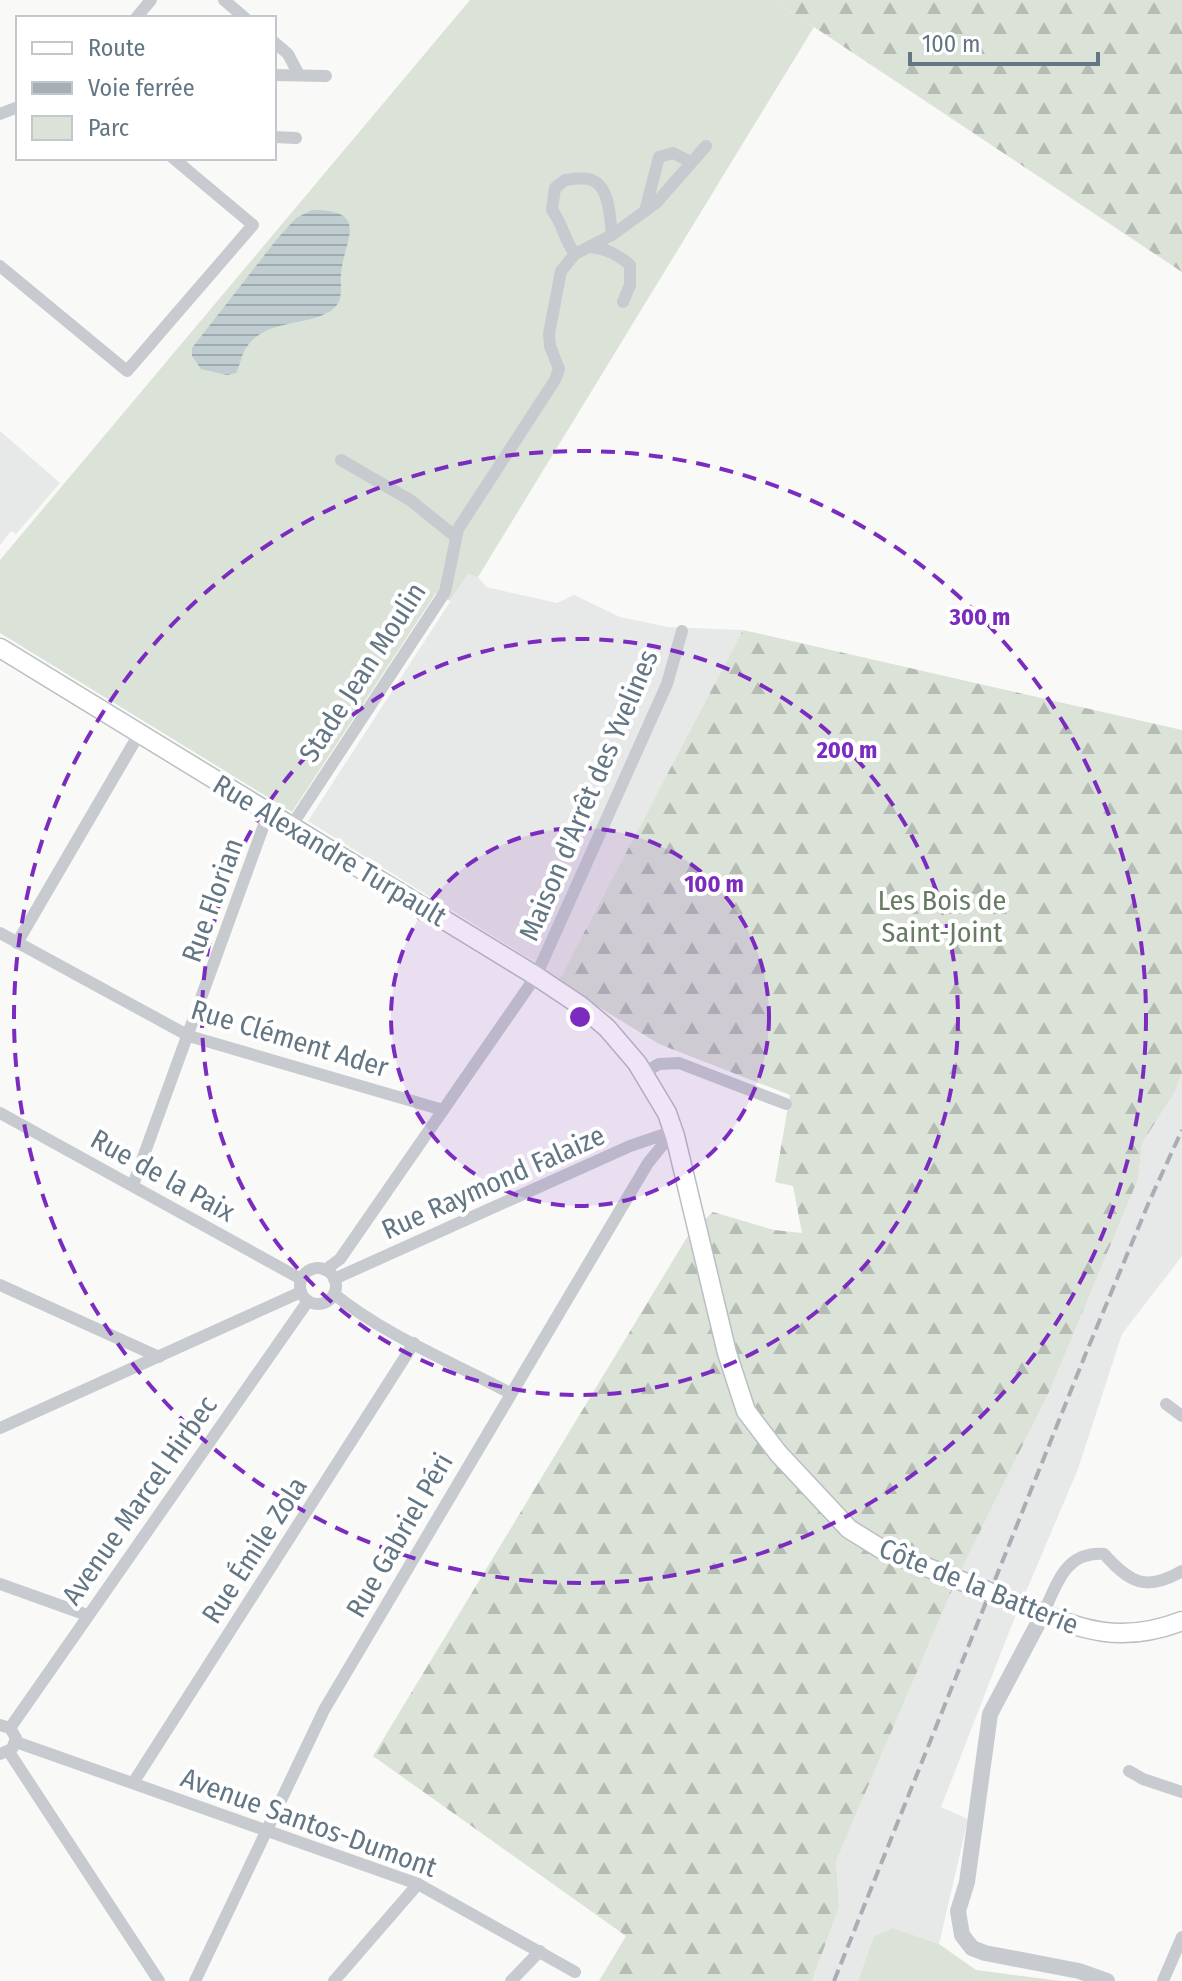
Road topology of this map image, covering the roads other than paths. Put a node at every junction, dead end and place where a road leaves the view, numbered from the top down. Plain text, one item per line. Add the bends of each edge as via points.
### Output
1 (151, 0) edge
2 (224, 0) edge
3 (138, 16) edge
4 (243, 16) edge
5 (276, 44) edge
6 (276, 75) edge
7 (299, 75) junction
8 (326, 76) dead end
9 (276, 137) edge
10 (296, 138) dead end
11 (706, 146) dead end
12 (175, 160) edge
13 (691, 162) junction
14 (645, 211) junction
15 (612, 235) junction
16 (590, 247) junction
17 (575, 254) junction
18 (0, 266) edge
19 (623, 302) dead end
20 (341, 460) dead end
21 (456, 537) junction
22 (682, 631) dead end
23 (2, 653) edge
24 (139, 734) junction
25 (269, 811) junction
26 (292, 825) junction
27 (0, 933) edge
28 (17, 943) junction
29 (536, 976) junction
30 (189, 1036) junction
31 (643, 1073) junction
32 (786, 1104) dead end
33 (443, 1110) junction
34 (0, 1113) edge
35 (674, 1131) junction
36 (682, 1168) joint
37 (133, 1185) junction
38 (330, 1274) junction
39 (0, 1285) edge
40 (303, 1291) junction
41 (334, 1294) junction
42 (414, 1343) junction
43 (159, 1357) junction
44 (510, 1393) junction
45 (1166, 1404) dead end
46 (1182, 1416) edge
47 (0, 1428) edge
48 (1182, 1571) edge
49 (0, 1584) edge
50 (1043, 1614) junction
51 (87, 1615) junction
52 (1182, 1621) edge
53 (5, 1727) edge
54 (8, 1749) edge
55 (1129, 1771) dead end
56 (133, 1783) junction
57 (1182, 1792) edge
58 (266, 1830) junction
59 (418, 1884) junction
60 (1182, 1937) edge
61 (540, 1951) junction
62 (575, 1972) dead end
63 (159, 1981) edge
64 (195, 1981) edge
65 (334, 1981) edge
66 (511, 1981) edge
67 (1107, 1981) edge
68 (1163, 1981) edge

1 - 3 street
2 - 4 street
5 - 7 street
6 - 7 street
7 - 8 street
9 - 10 street
11 - 13 street
12 - 18 street via 253,225 127,371
13 - 14 street
13 - 14 street via 673,153 659,157
14 - 15 street
15 - 16 street
15 - 17 street via 602,188 592,180 565,180 555,188 552,210
16 - 17 street
16 - 19 street via 605,248 630,265
17 - 21 street, Stade Jean Moulin via 561,271 549,334 559,369 555,380
20 - 21 street via 410,500
21 - 26 street, Stade Jean Moulin via 445,592
22 - 29 street, Maison d'Arrêt des Yvelines via 667,684
23 - 24 main road, Rue Alexandre Turpault
24 - 25 main road, Rue Alexandre Turpault
24 - 28 street
25 - 26 main road, Rue Alexandre Turpault
25 - 30 street, Rue Florian
26 - 29 main road, Rue Alexandre Turpault
27 - 28 street, Rue Clément Ader
28 - 30 street, Rue Clément Ader
29 - 31 main road, Rue Alexandre Turpault via 607,1028
29 - 33 street
30 - 33 street, Rue Clément Ader
30 - 37 street, Rue Florian
31 - 32 street via 659,1064 679,1063
31 - 35 main road, Rue Alexandre Turpault
33 - 38 street
34 - 37 street, Rue de la Paix
35 - 36 main road, Rue Alexandre Turpault
35 - 38 street, Rue Raymond Falaize
35 - 44 street, Rue Gabriel Péri via 648,1163
36 - 50 main road, Côte de la Batterie, bridge via 746,1411 778,1453 849,1529 883,1550
37 - 40 street, Rue de la Paix
38 - 40 street, Rue Raymond Falaize via 314,1269
38 - 41 street
39 - 43 street
40 - 41 street via 322,1304
40 - 43 street
40 - 51 street, Avenue Marcel Hirbec
41 - 42 street
42 - 44 street
42 - 56 street, Rue Émile Zola
43 - 47 street
44 - 58 street, Rue Gabriel Péri via 324,1710
45 - 46 street
48 - 50 street via 1156,1584 1135,1581 1104,1554 1087,1553 1066,1570
49 - 51 street
50 - 52 main road, Côte de la Batterie via 1088,1631 1131,1634
50 - 67 street via 990,1714 967,1882 958,1911 962,1935 972,1948 985,1953
51 - 53 street, Avenue Marcel Hirbec
53 - 54 street via 15,1734
54 - 56 street, Avenue Santos-Dumont
54 - 63 street
55 - 57 street
56 - 58 street, Avenue Santos-Dumont
58 - 59 street, Avenue Santos-Dumont
58 - 64 street, Rue Gabriel Péri
59 - 61 street, Avenue Santos-Dumont
59 - 65 street
60 - 68 street
61 - 62 street, Avenue Santos-Dumont
61 - 66 street

